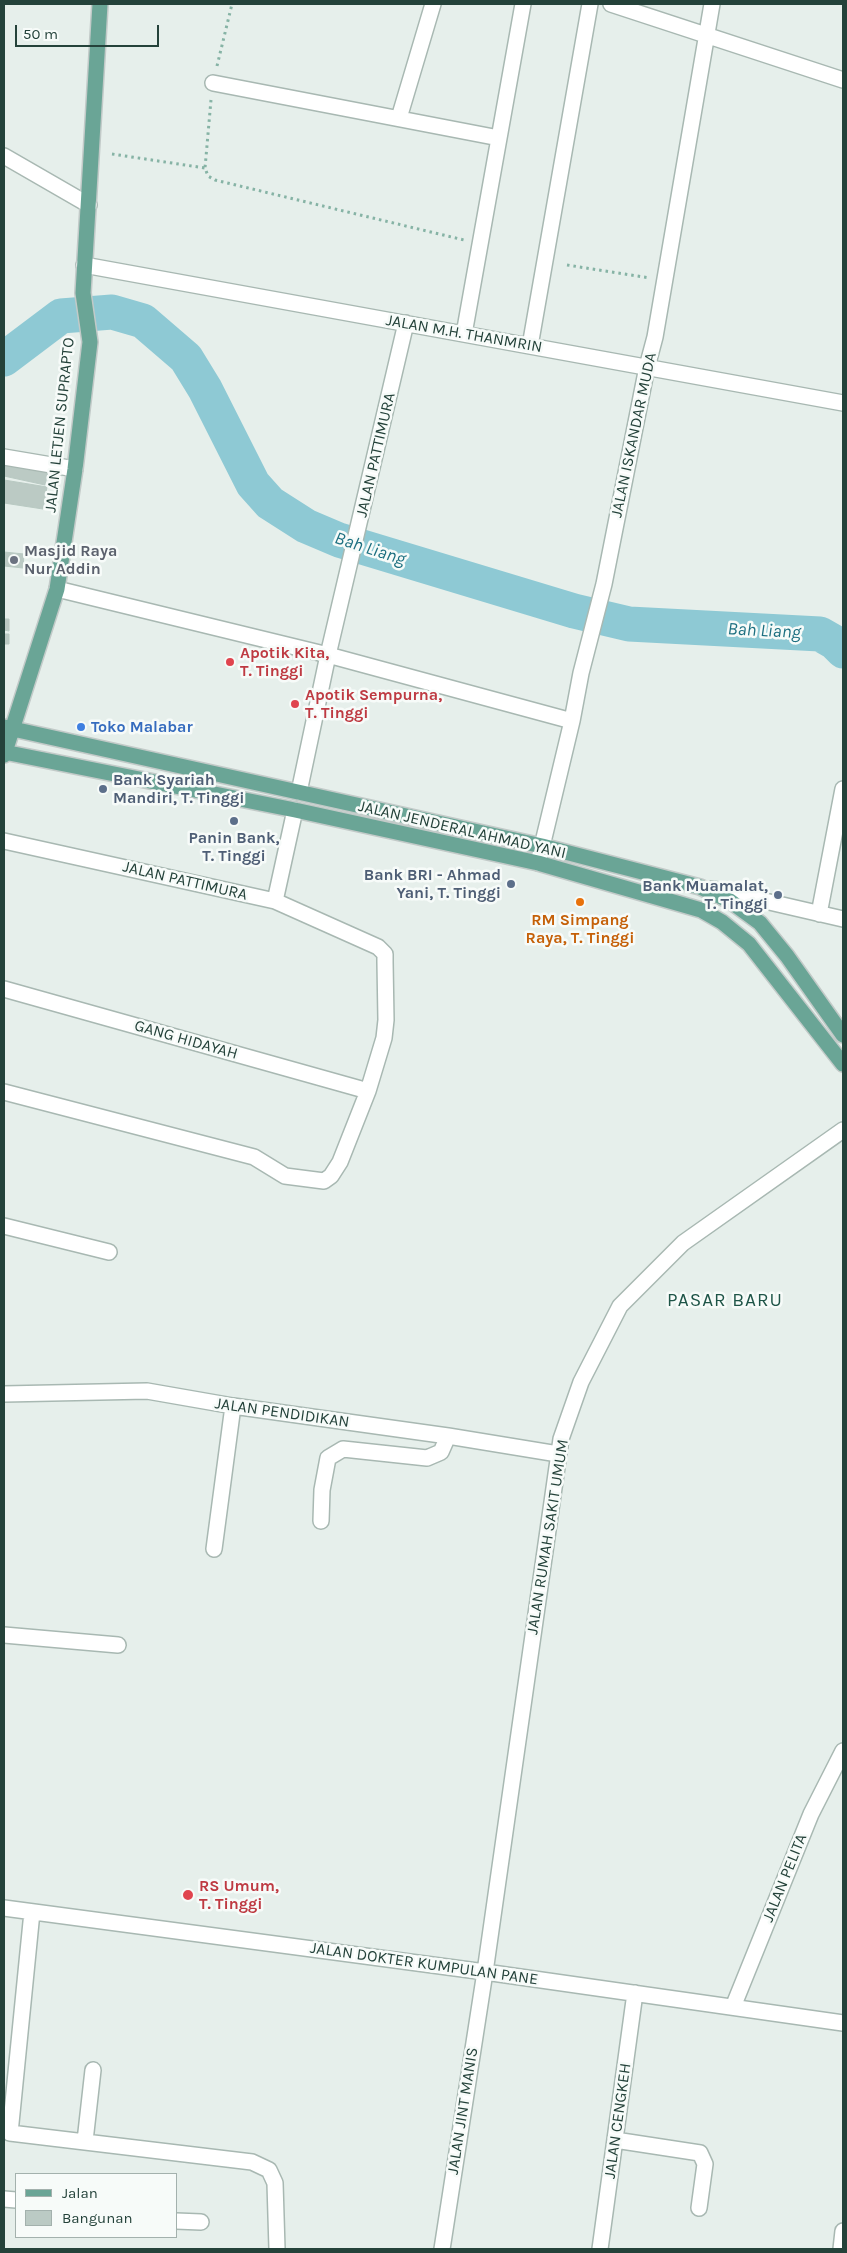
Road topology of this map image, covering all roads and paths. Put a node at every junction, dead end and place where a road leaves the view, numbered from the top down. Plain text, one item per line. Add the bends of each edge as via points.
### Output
1 (100, 4) edge
2 (232, 4) edge
3 (433, 4) edge
4 (522, 4) edge
5 (590, 4) edge
6 (611, 4) edge
7 (712, 4) edge
8 (707, 34) junction
9 (843, 80) edge
10 (213, 84) junction
11 (399, 118) junction
12 (499, 138) junction
13 (112, 154) dead end
14 (4, 156) edge
15 (205, 168) junction
16 (88, 204) junction
17 (482, 244) junction
18 (84, 264) junction
19 (567, 265) dead end
20 (665, 280) junction
21 (406, 323) junction
22 (464, 334) junction
23 (530, 346) junction
24 (647, 367) junction
25 (843, 403) edge
26 (4, 457) edge
27 (75, 469) junction
28 (57, 588) junction
29 (328, 656) junction
30 (572, 721) junction
31 (8, 727) edge
32 (4, 753) edge
33 (843, 789) edge
34 (299, 792) junction
35 (295, 810) junction
36 (4, 841) edge
37 (542, 846) junction
38 (538, 863) junction
39 (700, 886) junction
40 (274, 901) junction
41 (819, 914) junction
42 (843, 919) edge
43 (4, 989) edge
44 (843, 1035) edge
45 (843, 1064) edge
46 (368, 1091) junction
47 (4, 1092) edge
48 (843, 1130) edge
49 (4, 1226) edge
50 (109, 1252) dead end
51 (4, 1394) edge
52 (233, 1406) junction
53 (448, 1436) junction
54 (558, 1454) junction
55 (321, 1522) dead end
56 (214, 1549) dead end
57 (4, 1635) edge
58 (118, 1645) dead end
59 (843, 1751) edge
60 (4, 1908) edge
61 (32, 1912) junction
62 (485, 1972) junction
63 (635, 1993) junction
64 (733, 2007) junction
65 (843, 2023) edge
66 (93, 2070) dead end
67 (85, 2140) junction
68 (615, 2140) junction
69 (698, 2208) dead end
70 (178, 2221) edge
71 (201, 2222) dead end
72 (843, 2231) edge
73 (277, 2249) edge
74 (442, 2249) edge
75 (600, 2249) edge
76 (841, 2249) edge

1 - 16 main road, JALAN LETJEN SUPRAPTO
2 - 10 path
3 - 11 street
4 - 12 street
5 - 23 street
6 - 8 street
7 - 8 street, JALAN ISKANDAR MUDA
8 - 9 street
8 - 20 street, JALAN ISKANDAR MUDA
10 - 11 street
10 - 15 path
11 - 12 street
12 - 17 street
13 - 15 path
14 - 16 street
15 - 17 path via 208,176 215,180
16 - 18 main road, JALAN LETJEN SUPRAPTO
17 - 22 street
18 - 21 street, JALAN M.H. THANMRIN
18 - 27 main road, JALAN LETJEN SUPRAPTO via 83,293 90,342
19 - 20 path
20 - 24 street, JALAN ISKANDAR MUDA
21 - 22 street, JALAN M.H. THANMRIN
21 - 29 street, JALAN PATTIMURA
22 - 23 street, JALAN M.H. THANMRIN
23 - 24 street, JALAN M.H. THANMRIN
24 - 25 street, JALAN M.H. THANMRIN
24 - 30 street, JALAN ISKANDAR MUDA via 604,584
26 - 27 street
27 - 28 main road, JALAN LETJEN SUPRAPTO
28 - 29 street
28 - 31 main road, JALAN LETJEN SUPRAPTO
29 - 30 street
29 - 34 street, JALAN PATTIMURA
30 - 37 street, JALAN ISKANDAR MUDA
31 - 32 main road, JALAN LETJEN SUPRAPTO
31 - 34 main road, JALAN JENDERAL AHMAD YANI
32 - 35 main road, JALAN JENDERAL AHMAD YANI
33 - 41 street
34 - 37 main road, JALAN JENDERAL AHMAD YANI
35 - 38 main road, JALAN JENDERAL AHMAD YANI
35 - 40 street
36 - 40 street, JALAN PATTIMURA
37 - 38 street, JALAN ISKANDAR MUDA
37 - 39 main road, JALAN JENDERAL AHMAD YANI
38 - 45 main road, JALAN JENDERAL AHMAD YANI via 701,910 722,922 749,944
39 - 41 street
39 - 44 main road, JALAN JENDERAL AHMAD YANI via 730,901 760,923 788,956
40 - 46 street, JALAN PATTIMURA via 378,947 385,954 384,1038
41 - 42 street
43 - 46 street, GANG HIDAYAH
46 - 47 street via 340,1162 324,1181 285,1176 254,1157
48 - 54 street, JALAN RUMAH SAKIT UMUM via 683,1243 620,1306 581,1382
49 - 50 street
51 - 52 street, JALAN PENDIDIKAN via 147,1391
52 - 53 street, JALAN PENDIDIKAN
52 - 56 street
53 - 54 street, JALAN PENDIDIKAN
53 - 55 street via 441,1452 427,1458 343,1449 328,1458
54 - 62 street, JALAN RUMAH SAKIT UMUM
57 - 58 street
59 - 64 street, JALAN PELITA via 811,1814
60 - 61 street, JALAN DOKTER KUMPULAN PANE
61 - 62 street, JALAN DOKTER KUMPULAN PANE
61 - 67 street via 10,2133
62 - 63 street, JALAN DOKTER KUMPULAN PANE
62 - 74 street, JALAN JINT MANIS
63 - 64 street, JALAN DOKTER KUMPULAN PANE
63 - 68 street, JALAN CENGKEH
64 - 65 street, JALAN DOKTER KUMPULAN PANE
66 - 67 street
67 - 73 street via 230,2157 268,2170 276,2183
68 - 69 street via 700,2153 705,2164
68 - 75 street, JALAN CENGKEH
70 - 71 street
72 - 76 street

